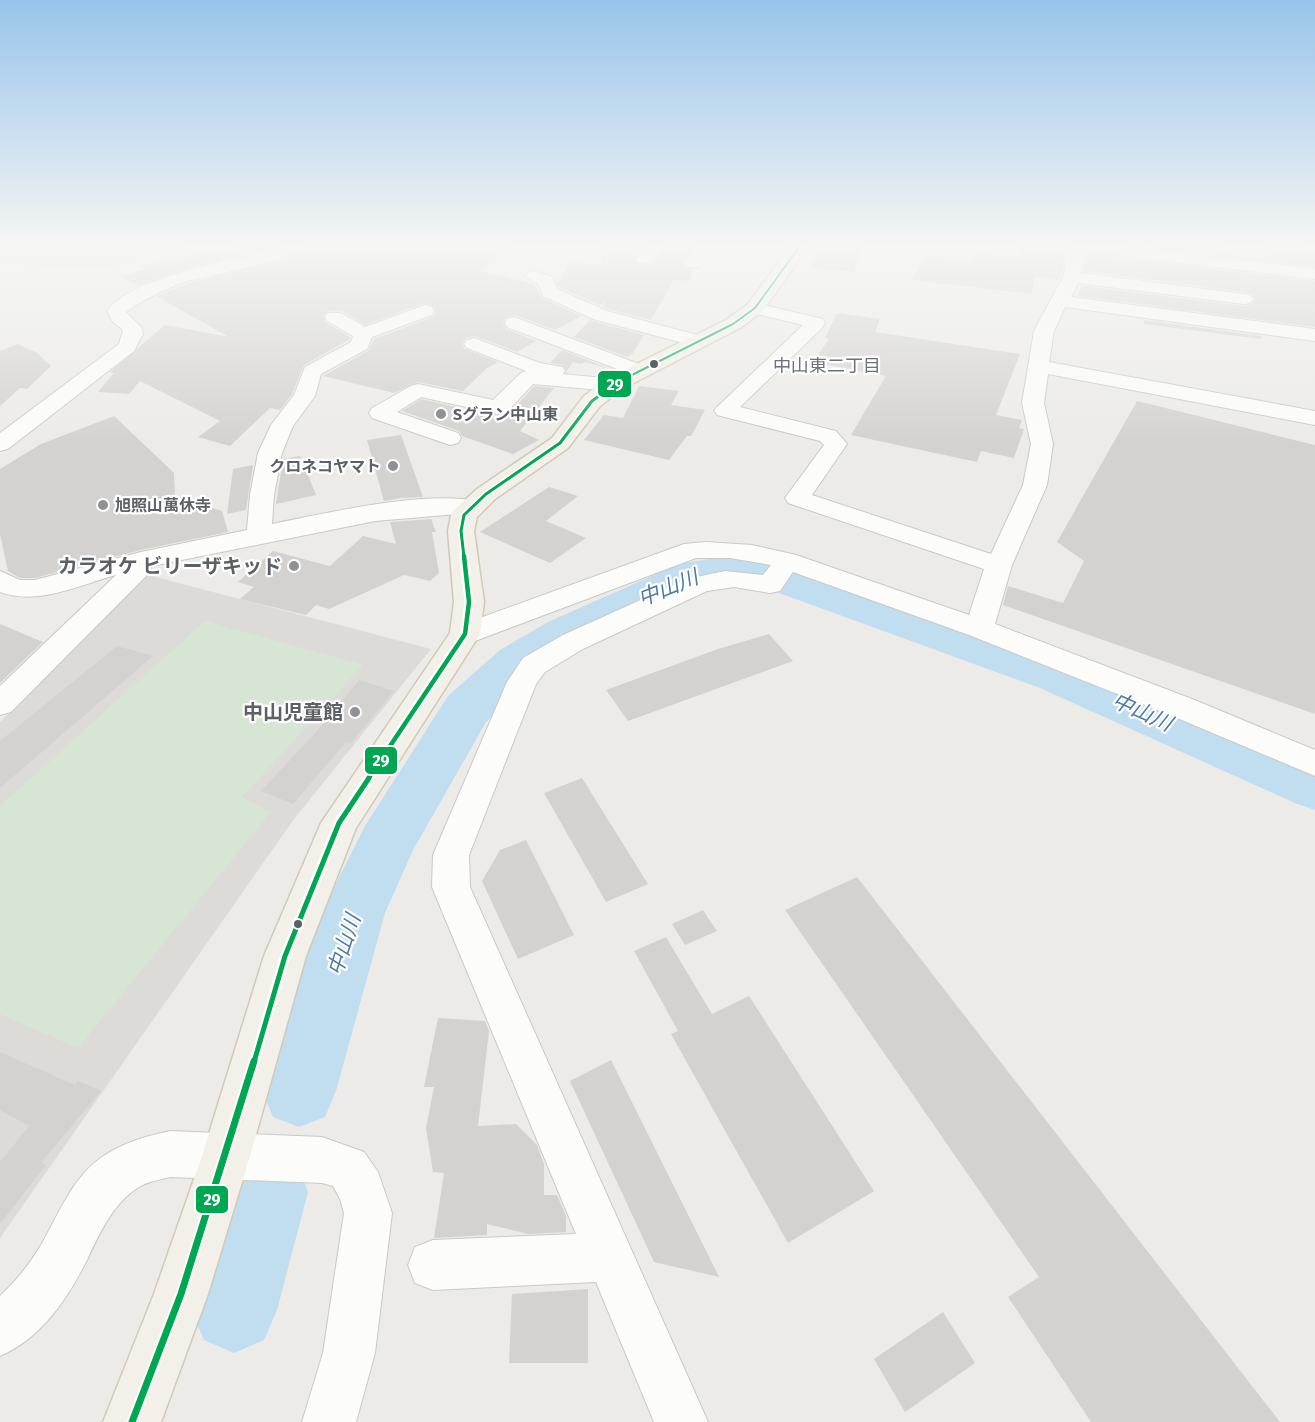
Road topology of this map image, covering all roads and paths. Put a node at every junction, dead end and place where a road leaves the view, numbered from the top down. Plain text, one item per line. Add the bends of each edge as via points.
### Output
1 (116, 312) edge
2 (422, 312) edge
3 (594, 312) edge
4 (749, 312) edge
5 (773, 312) edge
6 (1054, 312) edge
7 (1145, 312) edge
8 (334, 317) dead end
9 (514, 323) dead end
10 (363, 334) junction
11 (1315, 335) edge
12 (698, 341) junction
13 (474, 344) dead end
14 (1039, 366) junction
15 (624, 379) junction
16 (1315, 418) edge
17 (450, 438) dead end
18 (0, 444) edge
19 (472, 507) junction
20 (259, 535) junction
21 (141, 560) junction
22 (999, 565) junction
23 (782, 569) junction
24 (7, 590) edge
25 (980, 628) junction
26 (465, 634) junction
27 (0, 705) edge
28 (1315, 764) edge
29 (226, 1156) junction
30 (610, 1257) junction
31 (433, 1265) dead end
32 (0, 1330) edge
33 (132, 1422) edge
34 (329, 1422) edge
35 (681, 1422) edge

1 - 18 street via 133,327 127,347
2 - 10 street
3 - 12 street
4 - 12 main road
5 - 22 street via 816,323 725,410 828,436 836,444 797,498
6 - 14 street via 1044,331
7 - 11 street
8 - 10 street
9 - 15 street
10 - 20 street via 360,345 312,371 304,396 282,425 270,453
12 - 15 main road
13 - 15 street via 536,368
14 - 16 street
14 - 22 street via 1033,403 1042,444 1035,485
15 - 17 street via 528,377 498,408 418,390 380,413
15 - 19 main road via 592,402 560,443
19 - 20 street via 435,505 384,510
19 - 26 main road via 464,515 461,531 468,592
20 - 21 street
21 - 24 street via 50,586
21 - 27 street via 138,569
22 - 25 street
23 - 25 street
23 - 26 street via 755,552 725,548 693,550
23 - 30 street via 770,585 740,578 718,578 698,585 573,642 534,665 522,682 451,855 451,887
25 - 28 street
26 - 29 main road via 339,823 285,956
29 - 32 street via 149,1157 110,1178 94,1198 42,1288
29 - 33 main road via 181,1294
29 - 34 street via 322,1160 348,1168 361,1189 368,1213 349,1353
30 - 31 street
30 - 35 street

